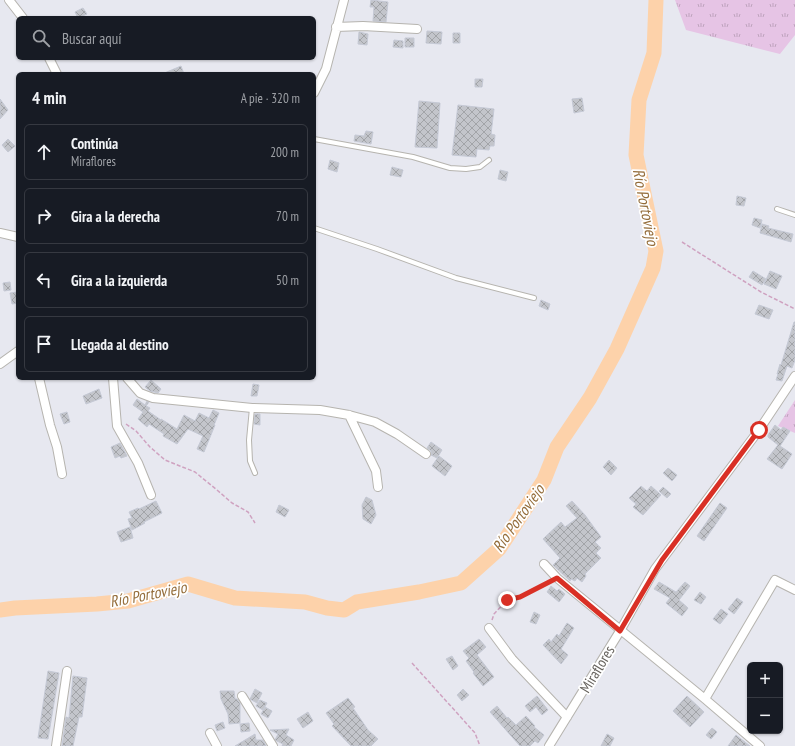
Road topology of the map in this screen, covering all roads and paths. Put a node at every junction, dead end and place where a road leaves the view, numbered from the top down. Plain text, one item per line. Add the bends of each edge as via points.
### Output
1 (9, 0) edge
2 (344, 0) edge
3 (21, 16) edge
4 (336, 27) junction
5 (417, 29) dead end
6 (50, 60) edge
7 (57, 72) edge
8 (316, 89) edge
9 (316, 139) edge
10 (489, 160) dead end
11 (776, 209) dead end
12 (795, 215) edge
13 (316, 229) edge
14 (0, 233) edge
15 (16, 237) edge
16 (682, 242) dead end
17 (534, 298) dead end
18 (795, 309) edge
19 (16, 352) edge
20 (0, 364) edge
21 (795, 376) edge
22 (39, 380) edge
23 (113, 380) edge
24 (129, 380) edge
25 (252, 408) junction
26 (349, 415) junction
27 (117, 426) junction
28 (426, 454) dead end
29 (255, 473) dead end
30 (62, 474) dead end
31 (378, 487) dead end
32 (151, 495) dead end
33 (255, 523) dead end
34 (544, 564) dead end
35 (557, 578) junction
36 (795, 590) edge
37 (489, 628) joint
38 (620, 631) junction
39 (412, 663) dead end
40 (67, 671) dead end
41 (242, 696) dead end
42 (705, 699) junction
43 (567, 718) junction
44 (210, 733) dead end
45 (56, 746) edge
46 (218, 746) edge
47 (273, 746) edge
48 (480, 746) edge
49 (549, 746) edge
50 (760, 746) edge

1 - 3 street
2 - 4 street
4 - 5 street
4 - 8 street via 326,70
6 - 7 street
9 - 10 lane via 413,157 450,168 480,167
11 - 12 lane
13 - 17 lane via 456,278
14 - 15 street
16 - 18 path via 761,292
19 - 20 street
21 - 38 street, Miraflores via 759,430 655,569
22 - 30 street via 58,447
23 - 27 street
24 - 25 street via 140,393 153,398
25 - 26 street via 320,410
25 - 29 lane via 249,440 250,461
26 - 28 street via 375,422
26 - 31 street via 376,470
27 - 32 street via 138,463
27 - 33 path via 124,423 136,431 165,460 195,472 232,503 248,512
34 - 35 street
35 - 37 path via 520,597 507,600 494,614
35 - 38 street
36 - 42 street via 774,580
37 - 43 street via 512,659
38 - 42 street
38 - 43 street, Miraflores
39 - 48 path via 474,733
40 - 45 street
41 - 47 street
42 - 50 street
43 - 49 street, Miraflores
44 - 46 street

